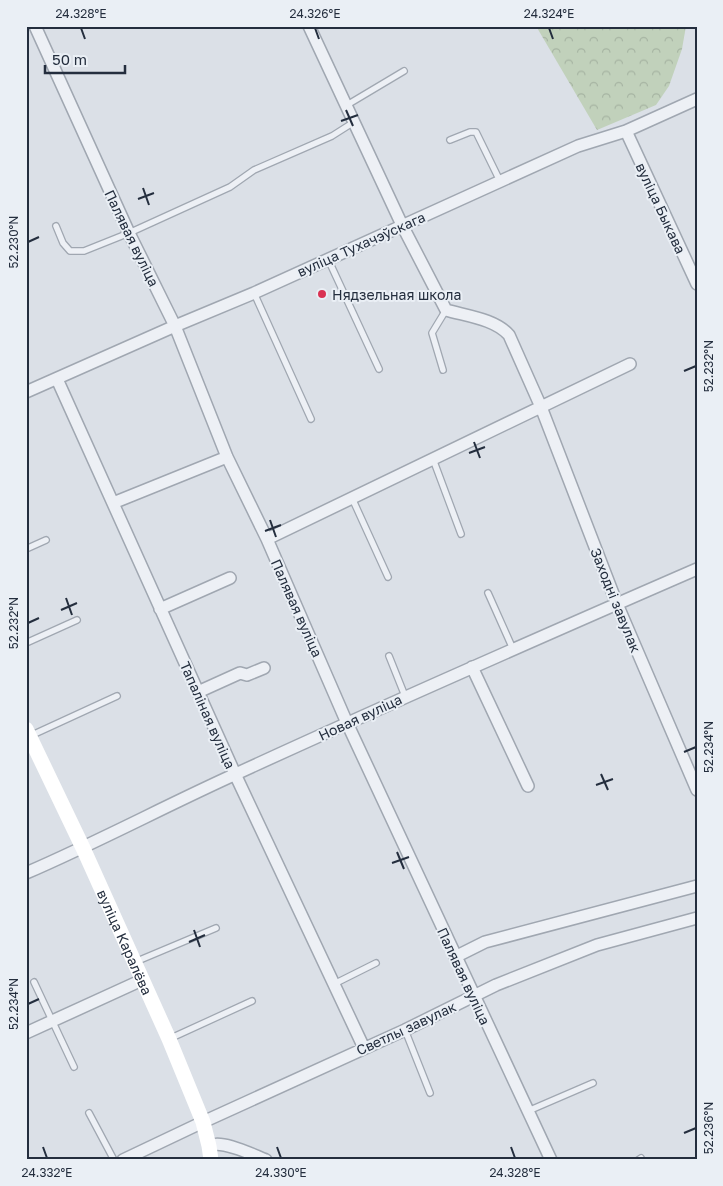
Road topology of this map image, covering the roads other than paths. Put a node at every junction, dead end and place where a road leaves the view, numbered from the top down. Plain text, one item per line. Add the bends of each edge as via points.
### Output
1 (35, 26) edge
2 (309, 26) edge
3 (404, 72) dead end
4 (697, 99) edge
5 (347, 105) junction
6 (354, 122) junction
7 (626, 131) junction
8 (450, 140) dead end
9 (500, 181) junction
10 (402, 225) junction
11 (56, 226) dead end
12 (129, 233) junction
13 (328, 259) junction
14 (697, 284) edge
15 (254, 293) junction
16 (446, 310) junction
17 (175, 326) junction
18 (630, 364) dead end
19 (379, 369) dead end
20 (443, 370) dead end
21 (57, 379) junction
22 (26, 392) edge
23 (541, 407) junction
24 (311, 419) dead end
25 (227, 457) junction
26 (432, 459) junction
27 (352, 498) junction
28 (113, 503) junction
29 (461, 534) dead end
30 (266, 539) junction
31 (46, 540) dead end
32 (26, 549) edge
33 (697, 569) edge
34 (388, 577) dead end
35 (230, 578) dead end
36 (488, 593) dead end
37 (617, 604) junction
38 (160, 608) junction
39 (77, 620) dead end
40 (26, 643) edge
41 (513, 649) junction
42 (389, 656) dead end
43 (472, 667) junction
44 (264, 668) dead end
45 (198, 692) junction
46 (117, 696) dead end
47 (405, 696) junction
48 (347, 723) junction
49 (28, 733) edge
50 (235, 774) junction
51 (528, 786) dead end
52 (697, 790) edge
53 (83, 848) junction
54 (26, 873) edge
55 (697, 886) edge
56 (697, 918) edge
57 (216, 928) dead end
58 (455, 957) junction
59 (135, 962) junction
60 (376, 963) dead end
61 (142, 980) junction
62 (34, 982) dead end
63 (334, 984) junction
64 (473, 996) junction
65 (252, 1001) dead end
66 (53, 1020) junction
67 (404, 1030) junction
68 (26, 1034) edge
69 (169, 1039) junction
70 (364, 1048) junction
71 (74, 1068) dead end
72 (593, 1083) dead end
73 (430, 1093) dead end
74 (528, 1111) junction
75 (89, 1113) dead end
76 (203, 1122) junction
77 (210, 1153) edge
78 (114, 1160) edge
79 (123, 1160) edge
80 (266, 1160) edge
81 (551, 1160) edge

1 - 12 street, Палявая вуліца
2 - 5 street
3 - 5 lane
4 - 7 street, вуліца Тухачэўскага
5 - 6 street
6 - 10 street
6 - 12 lane via 332,136 254,170 230,187
7 - 9 street, вуліца Тухачэўскага via 578,146
7 - 14 street, вуліца Быкава
8 - 9 lane via 476,132
9 - 10 street, вуліца Тухачэўскага
10 - 13 street, вуліца Тухачэўскага
10 - 16 street
11 - 12 lane via 70,251 84,251
12 - 17 street, Палявая вуліца
13 - 15 street, вуліца Тухачэўскага
13 - 19 lane
15 - 17 street, вуліца Тухачэўскага
15 - 24 lane
16 - 20 lane via 432,333
16 - 23 street, Заходні завулак via 488,322 510,335
17 - 21 street, вуліца Тухачэўскага
17 - 25 street, Палявая вуліца
18 - 23 street
21 - 22 street, вуліца Тухачэўскага
21 - 28 street, Тапаліная вуліца
23 - 26 street
23 - 37 street, Заходні завулак
25 - 28 street
25 - 30 street, Палявая вуліца
26 - 27 street
26 - 29 lane
27 - 30 street
27 - 34 lane
28 - 38 street, Тапаліная вуліца
30 - 48 street, Палявая вуліца
31 - 32 lane
33 - 37 street, Новая вуліца
35 - 38 street
36 - 41 lane
37 - 41 street, Новая вуліца
37 - 52 street, Заходні завулак
38 - 45 street, Тапаліная вуліца
39 - 40 lane
41 - 43 street, Новая вуліца
42 - 47 lane
43 - 47 street, Новая вуліца
43 - 51 street
44 - 45 street via 247,675 240,673
45 - 50 street, Тапаліная вуліца
46 - 49 lane
47 - 48 street, Новая вуліца
48 - 50 street, Новая вуліца
48 - 58 street, Палявая вуліца
49 - 53 main road, вуліца Каралёва
50 - 53 street, Новая вуліца
50 - 63 street, Тапаліная вуліца
53 - 54 street, Новая вуліца
53 - 59 main road, вуліца Каралёва
55 - 58 street via 485,942
56 - 64 street, Светлы завулак via 597,945
57 - 59 lane
58 - 64 street, Палявая вуліца
59 - 61 main road, вуліца Каралёва
60 - 63 lane
61 - 66 street
61 - 69 main road, вуліца Каралёва
62 - 66 lane
63 - 70 street, Тапаліная вуліца
64 - 67 street, Светлы завулак
64 - 74 street, Палявая вуліца
65 - 69 lane
66 - 68 street
66 - 71 lane
67 - 70 street, Светлы завулак
67 - 73 lane
69 - 76 main road, вуліца Каралёва
70 - 76 street, Светлы завулак
72 - 74 lane
74 - 81 street, Палявая вуліца
75 - 78 lane
76 - 77 main road, вуліца Каралёва
76 - 79 street, Светлы завулак
77 - 80 street via 215,1143 224,1144

